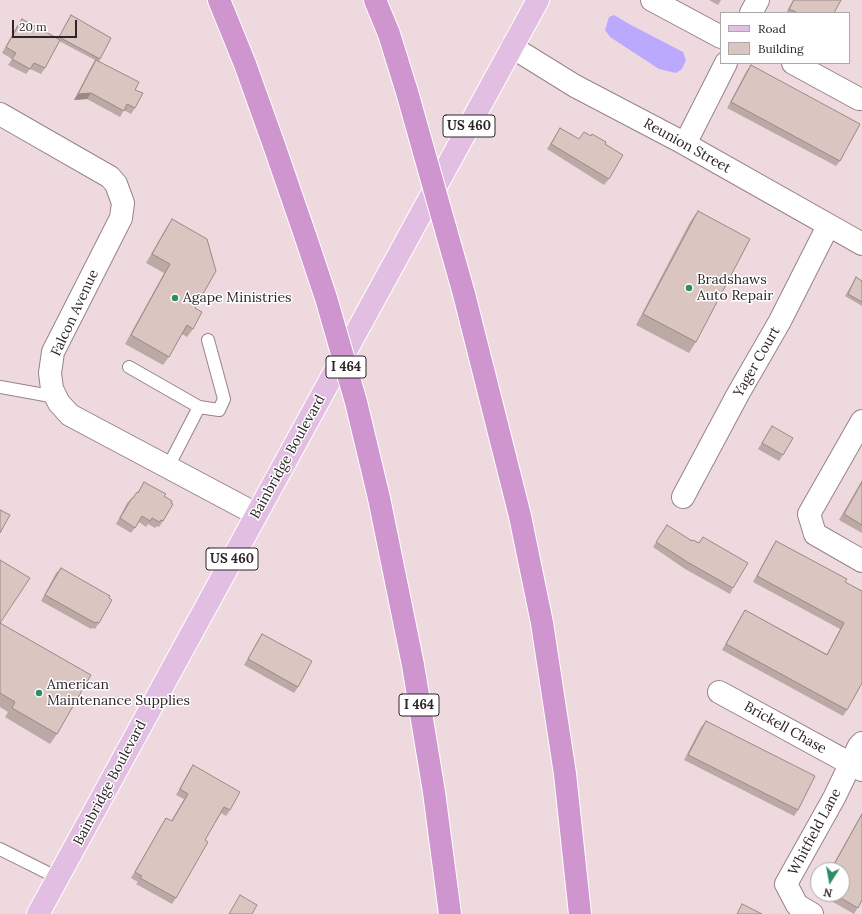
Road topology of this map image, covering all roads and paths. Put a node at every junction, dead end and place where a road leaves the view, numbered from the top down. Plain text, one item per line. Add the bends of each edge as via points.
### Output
1 (219, 0) edge
2 (375, 0) edge
3 (538, 0) edge
4 (652, 0) edge
5 (758, 0) edge
6 (752, 12) edge
7 (720, 36) edge
8 (512, 47) junction
9 (725, 64) edge
10 (795, 64) edge
11 (862, 99) edge
12 (0, 114) edge
13 (685, 144) junction
14 (828, 226) junction
15 (862, 244) edge
16 (208, 340) dead end
17 (129, 367) dead end
18 (0, 387) edge
19 (56, 397) junction
20 (199, 407) junction
21 (862, 421) edge
22 (168, 467) junction
23 (683, 497) dead end
24 (256, 514) junction
25 (862, 561) edge
26 (719, 692) dead end
27 (862, 744) edge
28 (856, 767) edge
29 (0, 849) edge
30 (58, 878) junction
31 (38, 914) edge
32 (450, 914) edge
33 (580, 914) edge
34 (812, 914) edge

1 - 32 highway, I 464, bridge via 273,141 326,298 356,402 379,498 413,665 434,792
2 - 33 highway, bridge via 389,34 407,92 464,294 520,516 542,623 566,782
3 - 8 main road, Bainbridge Boulevard / US 460
4 - 7 street
5 - 6 street
8 - 13 street, Reunion Street via 575,86
8 - 24 main road, Bainbridge Boulevard / US 460
9 - 13 street
10 - 11 street
12 - 19 street, Falcon Avenue via 110,177 124,203 121,218 53,352 50,373
13 - 14 street, Reunion Street
14 - 15 street, Reunion Street
14 - 23 street, Yager Court via 780,321
16 - 20 lane via 224,399 219,410
17 - 20 lane
18 - 19 lane
19 - 22 street, Falcon Avenue via 70,415
20 - 22 lane
21 - 25 street via 809,514 815,534
22 - 24 street, Falcon Avenue
24 - 30 main road, Bainbridge Boulevard / US 460
26 - 28 street, Brickell Chase
27 - 28 street, Whitfield Lane via 859,746
28 - 34 street, Whitfield Lane via 786,884 797,905
29 - 30 lane
30 - 31 main road, Bainbridge Boulevard / US 460

